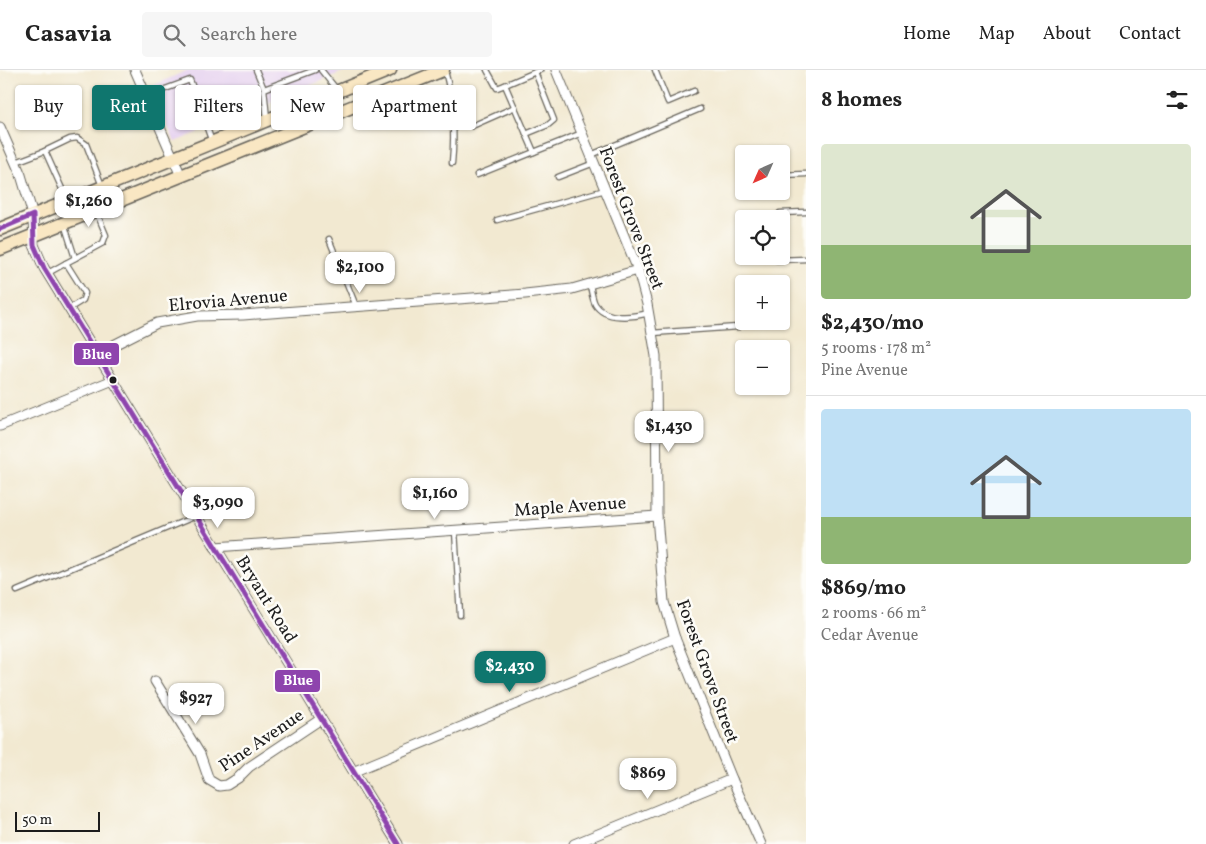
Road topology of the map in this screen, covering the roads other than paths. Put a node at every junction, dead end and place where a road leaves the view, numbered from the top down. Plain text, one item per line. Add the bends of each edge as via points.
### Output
1 (135, 70) edge
2 (256, 70) edge
3 (315, 70) edge
4 (321, 70) edge
5 (390, 70) edge
6 (444, 70) edge
7 (487, 70) edge
8 (540, 70) edge
9 (556, 70) edge
10 (655, 70) edge
11 (535, 72) junction
12 (141, 85) edge
13 (333, 85) edge
14 (505, 85) junction
15 (165, 89) edge
16 (264, 89) junction
17 (343, 89) edge
18 (694, 90) dead end
19 (343, 102) edge
20 (515, 107) junction
21 (346, 109) junction
22 (700, 109) dead end
23 (271, 119) edge
24 (267, 121) junction
25 (476, 124) edge
26 (0, 127) edge
27 (161, 130) edge
28 (582, 133) junction
29 (526, 134) junction
30 (213, 143) junction
31 (45, 151) junction
32 (534, 152) junction
33 (174, 159) junction
34 (592, 159) junction
35 (15, 162) junction
36 (452, 164) dead end
37 (806, 174) edge
38 (477, 175) dead end
39 (790, 175) edge
40 (181, 176) junction
41 (558, 177) dead end
42 (102, 188) junction
43 (605, 190) junction
44 (67, 202) junction
45 (95, 210) junction
46 (806, 212) edge
47 (790, 213) edge
48 (33, 215) junction
49 (497, 220) dead end
50 (64, 223) junction
51 (0, 229) edge
52 (34, 235) junction
53 (329, 239) dead end
54 (0, 249) edge
55 (76, 258) junction
56 (806, 259) edge
57 (790, 260) edge
58 (66, 263) junction
59 (638, 270) junction
60 (47, 273) junction
61 (590, 284) junction
62 (356, 306) junction
63 (68, 309) junction
64 (649, 313) junction
65 (735, 328) edge
66 (652, 333) junction
67 (96, 354) junction
68 (113, 380) junction
69 (0, 426) edge
70 (196, 516) junction
71 (657, 516) junction
72 (455, 530) junction
73 (215, 547) junction
74 (17, 591) dead end
75 (460, 615) dead end
76 (675, 638) junction
77 (155, 681) dead end
78 (321, 719) junction
79 (354, 771) junction
80 (732, 779) junction
81 (398, 844) edge
82 (574, 844) edge
83 (761, 844) edge

1 - 12 street
2 - 16 lane
3 - 16 lane
4 - 13 lane
5 - 17 main road
6 - 21 main road
6 - 36 lane via 452,97 455,131
7 - 14 lane via 497,88
8 - 11 lane
9 - 28 street, Forest Grove Street
10 - 18 lane via 668,102
11 - 14 lane
11 - 29 lane via 554,120
14 - 20 lane
15 - 30 lane via 190,80
16 - 24 lane
19 - 21 main road
20 - 25 lane
20 - 29 lane
21 - 40 main road
22 - 34 lane
23 - 24 main road
24 - 30 main road
26 - 35 street, Bryant Road
27 - 33 street
28 - 32 lane
28 - 34 street, Forest Grove Street
29 - 32 lane
30 - 33 main road
31 - 35 lane
31 - 42 lane via 70,138 82,140
31 - 44 lane
32 - 38 lane
33 - 40 street
33 - 42 main road
34 - 41 lane
34 - 43 street, Forest Grove Street
35 - 48 street, Bryant Road
37 - 39 lane
40 - 45 main road
42 - 44 main road
43 - 49 lane
43 - 59 street, Forest Grove Street
44 - 48 main road
45 - 50 main road
45 - 55 lane via 106,235 103,243
46 - 47 lane
48 - 51 main road
48 - 52 street, Bryant Road
50 - 52 main road
50 - 55 lane
52 - 54 main road
52 - 60 street, Bryant Road via 34,246
53 - 62 lane
55 - 58 lane
56 - 57 lane
58 - 60 lane
58 - 63 lane via 85,293 83,300
59 - 61 street, Elrovia Avenue
59 - 64 street, Forest Grove Street
60 - 63 street, Bryant Road
61 - 62 street, Elrovia Avenue via 524,294
61 - 64 lane via 595,304 608,314 634,317
62 - 67 street, Elrovia Avenue via 197,316 157,323
63 - 67 street, Bryant Road
64 - 66 street, Forest Grove Street
65 - 66 lane
66 - 71 street, Forest Grove Street via 656,356
67 - 68 street, Bryant Road
68 - 69 street
68 - 70 street, Bryant Road
70 - 73 street, Bryant Road
70 - 74 lane
71 - 72 street, Maple Avenue
71 - 76 street, Forest Grove Street via 664,602
72 - 73 street, Maple Avenue
72 - 75 lane
73 - 78 street, Bryant Road
76 - 79 street
76 - 80 street, Forest Grove Street
77 - 78 street, Pine Avenue via 200,754 209,780 218,786 238,778 249,767
78 - 79 street, Bryant Road
79 - 81 street, Bryant Road
80 - 82 street
80 - 83 street, Forest Grove Street

